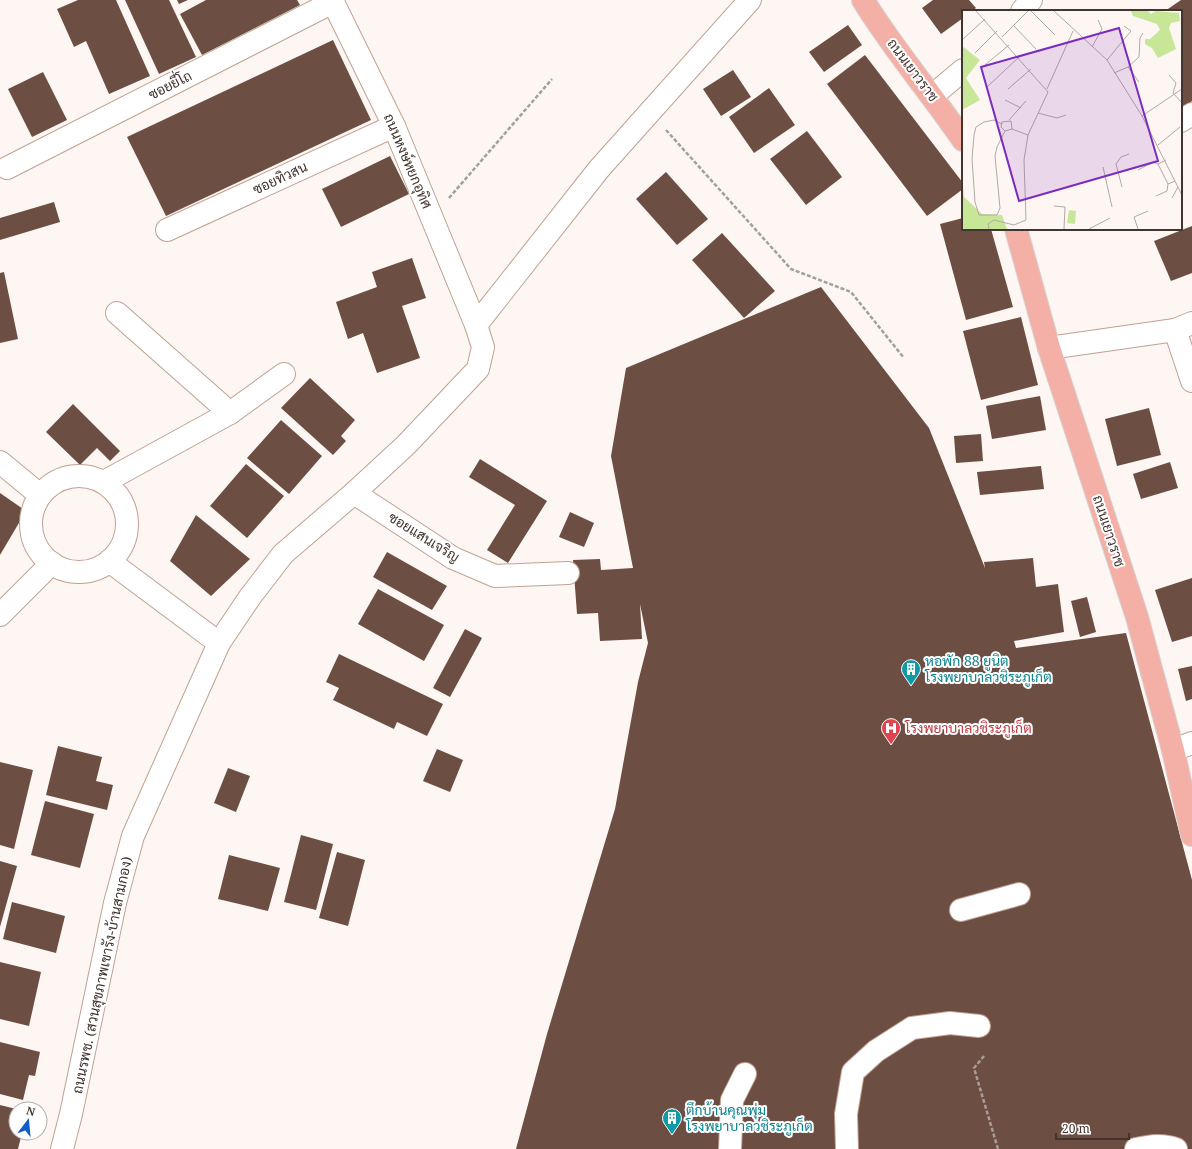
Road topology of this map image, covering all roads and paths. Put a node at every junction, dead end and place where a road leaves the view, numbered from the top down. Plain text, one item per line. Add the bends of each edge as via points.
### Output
1 (750, 0) edge
2 (863, 0) edge
3 (1031, 0) edge
4 (332, 1) edge
5 (1023, 10) edge
6 (962, 71) edge
7 (552, 79) dead end
8 (932, 96) junction
9 (649, 112) junction
10 (1192, 114) edge
11 (1182, 120) edge
12 (394, 126) junction
13 (962, 139) edge
14 (7, 168) dead end
15 (432, 218) junction
16 (167, 230) dead end
17 (1017, 230) edge
18 (117, 313) dead end
19 (476, 325) junction
20 (1184, 326) edge
21 (1049, 348) junction
22 (904, 358) dead end
23 (284, 374) dead end
24 (1192, 381) edge
25 (230, 413) junction
26 (0, 462) edge
27 (104, 482) junction
28 (354, 493) junction
29 (40, 495) junction
30 (109, 561) junction
31 (52, 563) junction
32 (568, 573) dead end
33 (0, 615) edge
34 (219, 643) junction
35 (1183, 747) edge
36 (1192, 835) edge
37 (1019, 894) dead end
38 (962, 910) dead end
39 (979, 1026) dead end
40 (984, 1056) dead end
41 (745, 1074) dead end
42 (62, 1149) edge
43 (730, 1149) edge
44 (846, 1149) edge
45 (998, 1149) edge
46 (1136, 1149) edge
47 (1176, 1149) edge

1 - 9 street
2 - 8 main road, ถนนเยาวราช
3 - 5 street
4 - 12 street, ถนนหงษ์หยกอุทิศ
4 - 14 street, ซอยยี่โถ
6 - 8 street
7 - 15 path
8 - 13 main road, ถนนเยาวราช
9 - 19 street via 599,169
9 - 22 path via 791,269 851,292
10 - 11 street
12 - 15 street, ถนนหงษ์หยกอุทิศ
12 - 16 street, ซอยทิวสน
15 - 19 street, ถนนหงษ์หยกอุทิศ
17 - 21 main road, ถนนเยาวราช
18 - 25 street
19 - 28 street, ถนนรพช. (สวนสุขภาพเขารัง-บ้านสามกอง) via 483,347 478,369 406,444
20 - 21 street
20 - 24 street
21 - 35 main road, ถนนเยาวราช via 1137,617
23 - 25 street
25 - 27 street
26 - 29 street
27 - 29 street via 79,475 62,478 47,486
27 - 30 street via 117,494 123,504 127,520 126,537 118,552
28 - 32 street, ซอยแสนเจริญ via 452,558 495,576
28 - 34 street, ถนนรพช. (สวนสุขภาพเขารัง-บ้านสามกอง) via 283,554
29 - 31 street via 36,499 30,520 32,537 37,549
30 - 31 street via 94,570 78,572 64,570
30 - 34 street
31 - 33 street
34 - 42 street, ถนนรพช. (สวนสุขภาพเขารัง-บ้านสามกอง) via 133,836 115,903
35 - 36 main road, ถนนเยาวราช
37 - 38 street
39 - 44 street via 950,1023 912,1028 876,1051 853,1072 846,1114
40 - 45 path via 974,1068
41 - 43 street via 732,1100
46 - 47 street via 1166,1145

